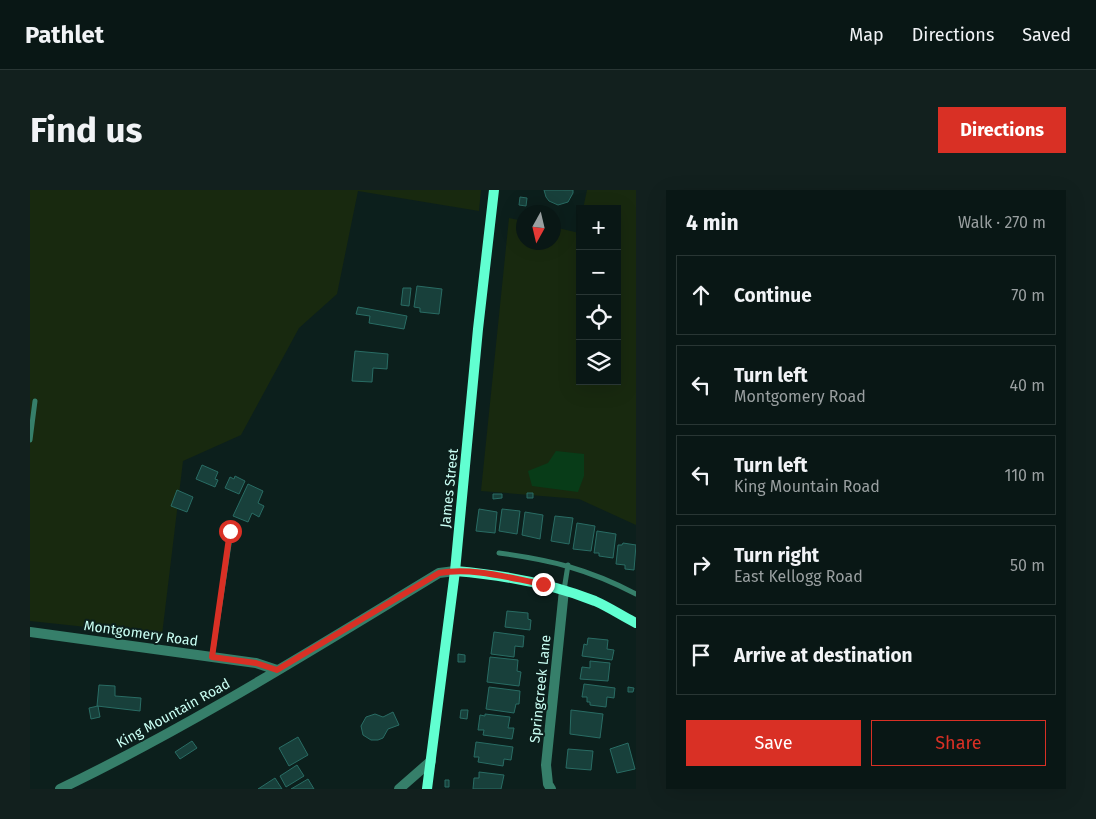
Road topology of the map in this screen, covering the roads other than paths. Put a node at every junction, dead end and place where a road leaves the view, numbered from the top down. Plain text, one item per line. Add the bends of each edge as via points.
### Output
1 (494, 190) edge
2 (35, 401) dead end
3 (30, 440) edge
4 (230, 531) dead end
5 (499, 553) dead end
6 (568, 565) junction
7 (455, 570) junction
8 (564, 590) junction
9 (636, 594) edge
10 (636, 623) edge
11 (30, 632) edge
12 (212, 657) junction
13 (277, 670) junction
14 (431, 761) junction
15 (60, 789) edge
16 (399, 789) edge
17 (427, 789) edge
18 (552, 789) edge

1 - 7 street, James Street
2 - 3 lane
4 - 12 lane
5 - 6 lane
6 - 8 lane
6 - 9 lane
7 - 8 street
7 - 13 street, King Mountain Road via 439,573
7 - 14 street, James Street
8 - 10 street
8 - 18 street, Springcreek Lane via 546,765 548,784
11 - 12 street, Montgomery Road
12 - 13 street, Montgomery Road via 256,663
13 - 15 street, King Mountain Road
14 - 16 street
14 - 17 street, James Street

